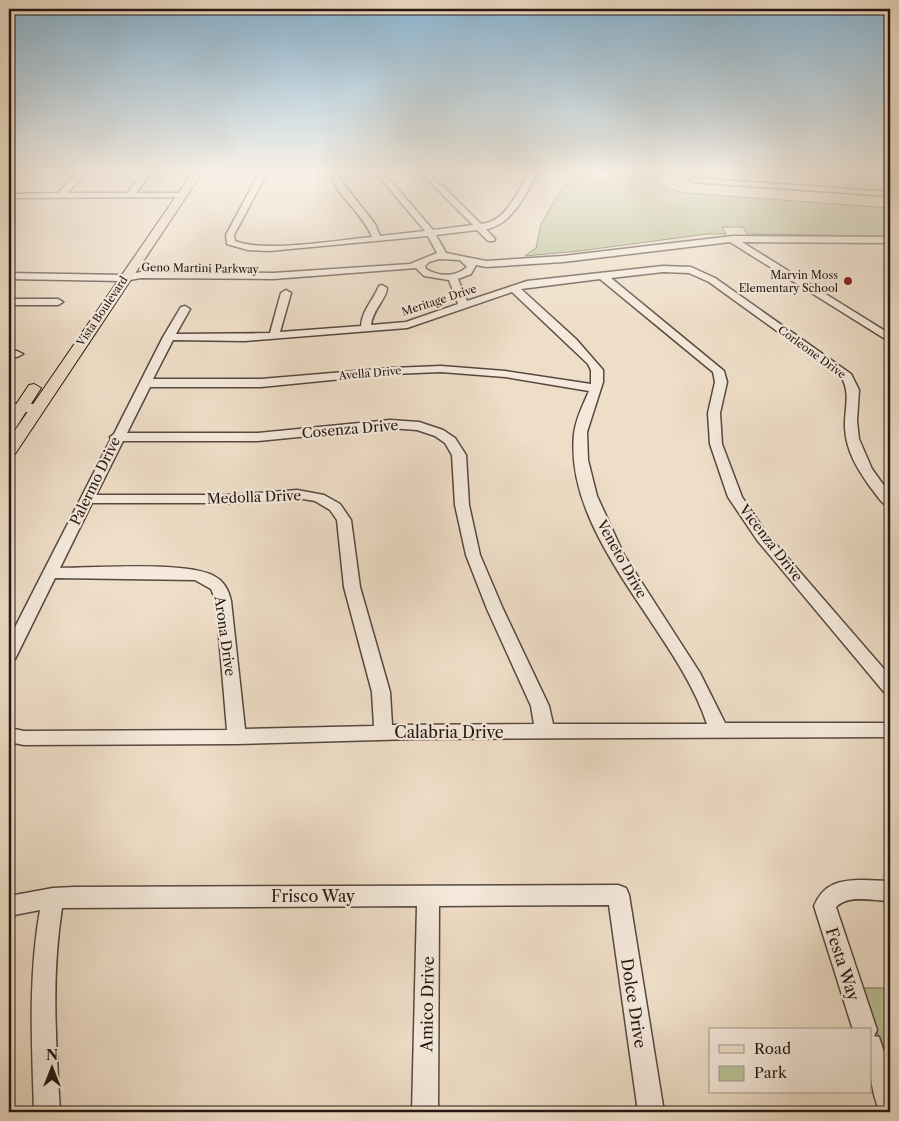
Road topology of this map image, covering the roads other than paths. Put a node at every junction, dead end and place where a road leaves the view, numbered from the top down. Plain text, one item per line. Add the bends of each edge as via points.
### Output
1 (155, 225) edge
2 (236, 225) edge
3 (371, 225) edge
4 (424, 225) edge
5 (490, 225) edge
6 (479, 227) junction
7 (431, 233) junction
8 (377, 239) junction
9 (492, 239) dead end
10 (733, 239) junction
11 (890, 240) edge
12 (443, 256) junction
13 (470, 265) junction
14 (423, 268) junction
15 (685, 269) joint
16 (9, 276) edge
17 (452, 277) junction
18 (604, 277) junction
19 (118, 278) junction
20 (382, 288) dead end
21 (513, 288) junction
22 (286, 294) dead end
23 (9, 302) edge
24 (58, 302) dead end
25 (464, 306) junction
26 (185, 309) dead end
27 (366, 328) junction
28 (274, 336) junction
29 (168, 337) junction
30 (890, 339) edge
31 (145, 383) junction
32 (595, 388) junction
33 (15, 408) edge
34 (36, 408) junction
35 (9, 426) edge
36 (116, 438) junction
37 (9, 451) edge
38 (86, 499) junction
39 (890, 503) edge
40 (50, 572) junction
41 (9, 655) edge
42 (890, 687) edge
43 (890, 730) edge
44 (719, 731) junction
45 (545, 732) junction
46 (383, 733) junction
47 (9, 735) edge
48 (236, 737) junction
49 (890, 891) edge
50 (618, 895) joint
51 (428, 896) junction
52 (53, 898) junction
53 (9, 906) edge
54 (864, 1028) edge
55 (872, 1052) edge
56 (890, 1107) edge
57 (47, 1112) edge
58 (425, 1112) edge
59 (651, 1112) edge

1 - 19 main road, Vista Boulevard
2 - 8 street via 230,242 265,248
3 - 8 street
4 - 7 street
5 - 6 street
6 - 7 street
6 - 9 street
7 - 8 street
7 - 12 street
10 - 11 street
10 - 13 street via 568,258
10 - 30 street
12 - 13 street via 456,257
12 - 14 street via 432,258
13 - 17 street via 464,274
14 - 17 street, Geno Martini Parkway
14 - 19 street, Geno Martini Parkway via 261,281
15 - 18 street, Meritage Drive
15 - 39 street, Corleone Drive via 712,280 847,376 854,387 850,428 854,444 876,485
16 - 19 street, Geno Martini Parkway
17 - 25 street
18 - 21 street, Meritage Drive
18 - 42 street, Vicenza Drive via 718,371 721,382 714,413 716,444 735,497 762,537
19 - 33 main road, Vista Boulevard
19 - 34 main road, Vista Boulevard
20 - 27 street via 382,293 369,308
21 - 25 street, Meritage Drive
21 - 32 street, Veneto Drive via 592,362 598,372
22 - 28 street
23 - 24 street
25 - 27 street, Meritage Drive via 408,325
26 - 29 street, Palermo Drive
27 - 28 street, Meritage Drive
28 - 29 street, Meritage Drive
29 - 31 street, Palermo Drive
31 - 32 street, Avella Drive via 261,382 441,369 505,374
31 - 36 street, Palermo Drive
32 - 44 street, Veneto Drive via 580,436 589,495 602,528 625,570 708,699
33 - 34 street
33 - 35 main road, Vista Boulevard
34 - 37 main road, Vista Boulevard
36 - 38 street, Palermo Drive
36 - 45 street, Cosenza Drive via 258,437 390,424 418,426 439,433 450,441 459,455 462,505 474,555 540,706
38 - 40 street, Palermo Drive
38 - 46 street, Medolla Drive via 232,499 296,494 319,498 335,507 344,520 352,587 382,692
40 - 41 street, Palermo Drive
40 - 48 street, Arona Drive via 186,573 206,578 214,584 223,598
43 - 44 street, Calabria Drive
44 - 45 street, Calabria Drive
45 - 46 street, Calabria Drive
46 - 48 street, Calabria Drive
47 - 48 street, Calabria Drive via 24,738
49 - 54 street, Festa Way via 824,894 826,910
50 - 51 street, Frisco Way
50 - 59 street, Dolce Drive
51 - 52 street, Frisco Way
51 - 58 street, Amico Drive
52 - 53 street, Frisco Way
52 - 57 street via 45,946 42,996
55 - 56 street

